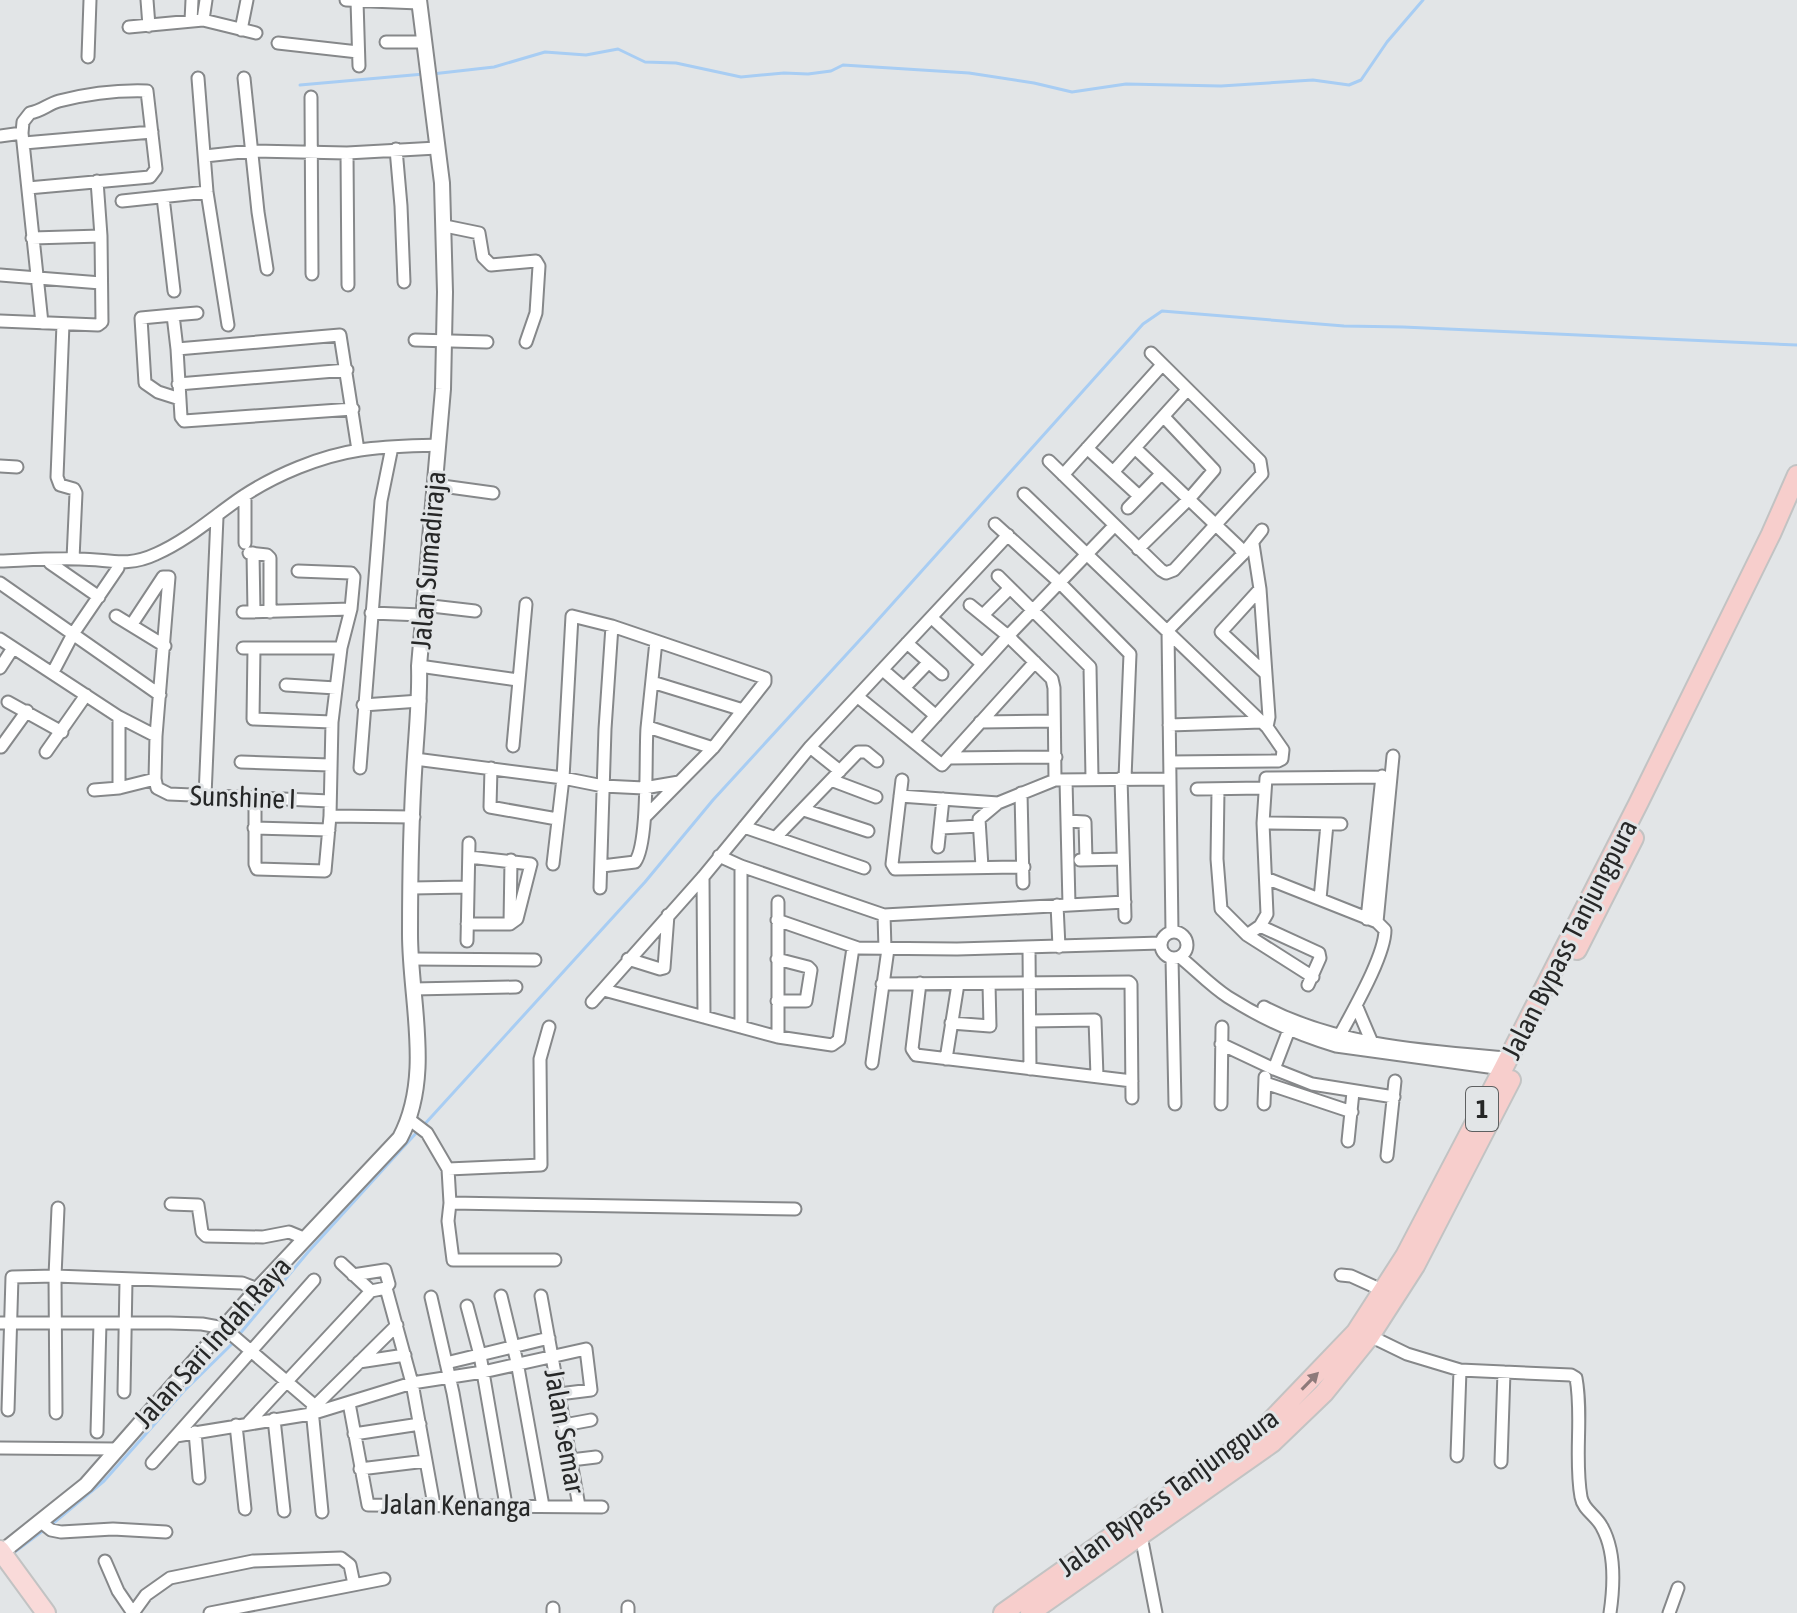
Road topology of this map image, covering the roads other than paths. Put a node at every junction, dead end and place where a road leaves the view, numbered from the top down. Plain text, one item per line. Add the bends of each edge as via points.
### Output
1 (90, 0) edge
2 (147, 0) edge
3 (192, 0) edge
4 (206, 0) edge
5 (247, 0) edge
6 (346, 0) edge
7 (357, 1) edge
8 (419, 2) edge
9 (197, 21) junction
10 (149, 26) junction
11 (129, 27) dead end
12 (241, 30) junction
13 (256, 33) dead end
14 (386, 42) dead end
15 (423, 42) junction
16 (278, 43) dead end
17 (358, 52) junction
18 (88, 57) dead end
19 (359, 66) dead end
20 (198, 78) dead end
21 (244, 78) dead end
22 (311, 97) dead end
23 (152, 132) junction
24 (0, 136) edge
25 (23, 138) junction
26 (437, 148) junction
27 (396, 149) junction
28 (251, 151) junction
29 (312, 153) junction
30 (347, 153) junction
31 (205, 156) junction
32 (97, 181) junction
33 (28, 188) junction
34 (207, 192) junction
35 (163, 197) junction
36 (122, 201) dead end
37 (445, 226) junction
38 (101, 236) junction
39 (32, 238) junction
40 (267, 269) dead end
41 (312, 274) dead end
42 (0, 275) edge
43 (36, 278) junction
44 (404, 282) dead end
45 (101, 283) junction
46 (348, 285) dead end
47 (174, 291) dead end
48 (197, 313) dead end
49 (173, 315) junction
50 (0, 321) edge
51 (42, 323) junction
52 (63, 324) junction
53 (228, 325) dead end
54 (415, 340) dead end
55 (445, 341) junction
56 (487, 342) dead end
57 (526, 342) dead end
58 (177, 349) junction
59 (1151, 353) dead end
60 (1162, 365) junction
61 (347, 370) junction
62 (178, 384) junction
63 (1187, 390) junction
64 (180, 399) junction
65 (353, 409) junction
66 (1164, 417) junction
67 (439, 445) junction
68 (392, 447) junction
69 (1087, 448) junction
70 (1135, 448) junction
71 (358, 450) junction
72 (1049, 461) dead end
73 (0, 466) edge
74 (17, 467) dead end
75 (1114, 471) junction
76 (1161, 474) junction
77 (1063, 475) junction
78 (1797, 475) edge
79 (435, 485) junction
80 (493, 493) dead end
81 (1024, 494) dead end
82 (245, 495) junction
83 (1138, 495) junction
84 (1189, 499) junction
85 (1797, 500) edge
86 (1128, 508) dead end
87 (217, 517) junction
88 (995, 524) dead end
89 (1215, 524) junction
90 (1114, 526) junction
91 (1262, 530) dead end
92 (1008, 535) junction
93 (1253, 544) junction
94 (1138, 549) junction
95 (249, 550) junction
96 (1086, 554) junction
97 (1243, 554) junction
98 (73, 559) junction
99 (0, 561) edge
100 (50, 563) dead end
101 (118, 568) dead end
102 (298, 571) dead end
103 (998, 576) dead end
104 (1059, 582) junction
105 (0, 583) edge
106 (1010, 588) junction
107 (1260, 589) junction
108 (99, 597) junction
109 (526, 604) dead end
110 (970, 605) dead end
111 (351, 609) junction
112 (422, 610) junction
113 (1032, 610) junction
114 (475, 611) dead end
115 (270, 612) junction
116 (371, 613) junction
117 (983, 615) junction
118 (116, 616) dead end
119 (932, 618) junction
120 (132, 624) junction
121 (612, 626) junction
122 (1168, 630) junction
123 (73, 634) junction
124 (1008, 636) junction
125 (0, 639) edge
126 (656, 641) junction
127 (907, 643) junction
128 (165, 646) junction
129 (13, 648) junction
130 (341, 648) junction
131 (1035, 662) junction
132 (928, 663) junction
133 (982, 664) junction
134 (419, 666) junction
135 (0, 668) edge
136 (883, 670) junction
137 (53, 672) junction
138 (942, 674) dead end
139 (1266, 674) junction
140 (518, 680) junction
141 (652, 682) junction
142 (286, 685) dead end
143 (905, 687) junction
144 (336, 688) junction
145 (86, 695) junction
146 (160, 695) junction
147 (858, 697) junction
148 (420, 701) junction
149 (8, 702) dead end
150 (363, 705) junction
151 (743, 710) junction
152 (27, 711) junction
153 (936, 716) junction
154 (119, 717) junction
155 (1054, 721) junction
156 (332, 722) junction
157 (980, 722) junction
158 (1169, 725) junction
159 (1265, 725) junction
160 (648, 727) junction
161 (62, 732) junction
162 (156, 736) junction
163 (913, 741) junction
164 (513, 746) dead end
165 (1, 747) edge
166 (810, 747) junction
167 (713, 748) junction
168 (46, 752) dead end
169 (1393, 756) dead end
170 (1056, 757) junction
171 (949, 758) junction
172 (415, 759) junction
173 (877, 761) dead end
174 (241, 762) dead end
175 (1170, 762) junction
176 (330, 765) junction
177 (360, 768) dead end
178 (491, 768) junction
179 (840, 771) junction
180 (1386, 776) junction
181 (563, 778) junction
182 (1092, 778) junction
183 (1123, 778) junction
184 (155, 779) junction
185 (1170, 779) junction
186 (831, 780) junction
187 (902, 780) dead end
188 (1060, 780) junction
189 (679, 782) junction
190 (603, 786) junction
191 (119, 788) junction
192 (644, 788) junction
193 (1263, 788) junction
194 (1197, 789) dead end
195 (94, 790) dead end
196 (1218, 790) junction
197 (1021, 793) junction
198 (205, 796) junction
199 (900, 796) junction
200 (876, 797) dead end
201 (255, 798) junction
202 (943, 799) junction
203 (330, 801) junction
204 (998, 803) junction
205 (804, 810) junction
206 (330, 816) junction
207 (646, 816) junction
208 (414, 817) junction
209 (557, 819) junction
210 (1067, 821) junction
211 (1263, 823) junction
212 (1327, 824) junction
213 (1341, 824) dead end
214 (979, 826) junction
215 (744, 827) junction
216 (254, 828) junction
217 (941, 828) junction
218 (329, 830) junction
219 (868, 831) dead end
220 (776, 837) junction
221 (469, 843) dead end
222 (938, 847) dead end
223 (719, 856) junction
224 (469, 857) junction
225 (1123, 859) junction
226 (511, 860) junction
227 (1086, 860) junction
228 (1068, 861) junction
229 (553, 864) dead end
230 (602, 866) junction
231 (741, 866) junction
232 (982, 867) junction
233 (1024, 867) junction
234 (864, 868) dead end
235 (703, 877) junction
236 (1266, 878) junction
237 (1023, 883) dead end
238 (468, 887) junction
239 (412, 888) junction
240 (600, 888) dead end
241 (1320, 899) junction
242 (778, 902) dead end
243 (1125, 902) junction
244 (1063, 905) junction
245 (668, 914) junction
246 (884, 915) junction
247 (1125, 917) dead end
248 (777, 920) junction
249 (1372, 920) junction
250 (467, 924) junction
251 (510, 924) junction
252 (1260, 926) junction
253 (1172, 932) junction
254 (1247, 935) junction
255 (467, 941) dead end
256 (1161, 943) junction
257 (1059, 947) junction
258 (853, 948) junction
259 (1029, 948) junction
260 (886, 949) junction
261 (1179, 956) junction
262 (411, 959) junction
263 (628, 959) junction
264 (777, 959) junction
265 (535, 960) dead end
266 (920, 983) junction
267 (1029, 983) junction
268 (882, 984) junction
269 (958, 984) junction
270 (989, 984) junction
271 (516, 987) dead end
272 (413, 989) junction
273 (604, 990) junction
274 (777, 1001) junction
275 (592, 1002) dead end
276 (1356, 1005) junction
277 (704, 1017) junction
278 (1030, 1021) junction
279 (951, 1023) junction
280 (1290, 1026) junction
281 (549, 1027) dead end
282 (741, 1027) junction
283 (1222, 1027) dead end
284 (778, 1037) junction
285 (1339, 1037) junction
286 (1221, 1044) junction
287 (1374, 1046) junction
288 (946, 1059) junction
289 (872, 1063) dead end
290 (1506, 1063) junction
291 (1270, 1068) junction
292 (1030, 1069) junction
293 (1097, 1076) junction
294 (1132, 1081) junction
295 (1395, 1081) dead end
296 (1265, 1083) junction
297 (1353, 1092) junction
298 (1394, 1097) junction
299 (1132, 1098) dead end
300 (1175, 1104) dead end
301 (1221, 1104) dead end
302 (1264, 1104) dead end
303 (1352, 1112) junction
304 (418, 1126) junction
305 (1348, 1141) dead end
306 (1387, 1156) dead end
307 (448, 1169) junction
308 (450, 1203) junction
309 (171, 1204) dead end
310 (58, 1208) dead end
311 (795, 1209) dead end
312 (306, 1239) junction
313 (555, 1260) dead end
314 (341, 1263) dead end
315 (353, 1275) junction
316 (1341, 1275) dead end
317 (55, 1276) junction
318 (126, 1280) junction
319 (314, 1280) dead end
320 (386, 1288) junction
321 (258, 1289) junction
322 (371, 1291) junction
323 (1384, 1291) junction
324 (501, 1296) dead end
325 (541, 1296) dead end
326 (431, 1297) dead end
327 (467, 1306) dead end
328 (126, 1322) junction
329 (5, 1323) edge
330 (100, 1323) junction
331 (55, 1324) junction
332 (397, 1325) junction
333 (226, 1330) junction
334 (1370, 1336) junction
335 (549, 1338) junction
336 (513, 1347) junction
337 (246, 1348) junction
338 (405, 1355) junction
339 (480, 1355) junction
340 (552, 1355) junction
341 (359, 1362) junction
342 (517, 1362) junction
343 (446, 1363) junction
344 (1460, 1370) junction
345 (483, 1372) junction
346 (1504, 1372) junction
347 (4, 1375) edge
348 (450, 1377) junction
349 (285, 1382) junction
350 (412, 1383) junction
351 (124, 1392) dead end
352 (559, 1394) junction
353 (349, 1403) junction
354 (312, 1409) junction
355 (8, 1410) dead end
356 (56, 1413) dead end
357 (274, 1419) junction
358 (591, 1420) dead end
359 (249, 1422) junction
360 (420, 1424) junction
361 (236, 1425) junction
362 (564, 1425) junction
363 (97, 1432) dead end
364 (195, 1432) junction
365 (354, 1434) junction
366 (176, 1436) junction
367 (0, 1448) edge
368 (117, 1449) junction
369 (1457, 1456) dead end
370 (596, 1457) dead end
371 (571, 1460) junction
372 (426, 1461) junction
373 (1501, 1462) dead end
374 (152, 1463) dead end
375 (360, 1469) junction
376 (199, 1478) dead end
377 (434, 1505) junction
378 (473, 1505) junction
379 (506, 1505) junction
380 (543, 1506) junction
381 (579, 1506) junction
382 (602, 1507) dead end
383 (245, 1509) dead end
384 (284, 1511) dead end
385 (322, 1512) dead end
386 (46, 1526) junction
387 (166, 1532) dead end
388 (1141, 1536) junction
389 (5, 1560) edge
390 (105, 1561) dead end
391 (384, 1579) dead end
392 (354, 1584) junction
393 (1678, 1588) dead end
394 (46, 1613) edge
395 (133, 1613) edge
396 (210, 1613) edge
397 (1003, 1613) edge
398 (1030, 1613) edge
399 (1156, 1613) edge
400 (1610, 1613) edge
401 (1669, 1613) edge

1 - 18 street
2 - 10 street
3 - 9 street
4 - 9 street
5 - 12 street
6 - 7 street
7 - 8 street
7 - 17 street
8 - 15 street, Jalan Sumadiraja
9 - 10 street
9 - 12 street
10 - 11 street
12 - 13 street
14 - 15 street
15 - 26 street, Jalan Sumadiraja
16 - 17 street
17 - 19 street
20 - 31 street
21 - 28 street
22 - 29 street
23 - 25 street
23 - 25 street via 144,91 54,102 25,117
23 - 32 street via 154,174
24 - 25 street
25 - 33 street
26 - 27 street
26 - 37 street, Jalan Sumadiraja
27 - 30 street
27 - 44 street
28 - 29 street
28 - 31 street
28 - 40 street
29 - 30 street
29 - 41 street
30 - 46 street
31 - 34 street
32 - 33 street
32 - 38 street
33 - 39 street
34 - 35 street
34 - 53 street
35 - 36 street
35 - 47 street
37 - 55 street, Jalan Sumadiraja
37 - 57 street via 479,233 483,257 491,265 536,261 536,313
38 - 39 street
38 - 45 street
39 - 43 street
42 - 43 street
43 - 45 street
43 - 51 street
45 - 52 street via 102,322
48 - 49 street
49 - 58 street
49 - 64 street via 139,321 145,383
50 - 51 street
51 - 52 street
52 - 98 street via 57,477 60,485 76,493
54 - 55 street
55 - 56 street
55 - 67 street, Jalan Sumadiraja
58 - 61 street via 337,334
58 - 62 street
59 - 60 street
60 - 63 street
60 - 69 street
61 - 62 street
61 - 65 street
62 - 64 street
63 - 66 street
63 - 89 street via 1262,468
64 - 65 street via 184,421
65 - 71 street
66 - 70 street
66 - 84 street via 1214,470
67 - 68 street
67 - 79 street, Jalan Sumadiraja
68 - 71 street
68 - 116 street via 381,501
69 - 75 street
69 - 77 street
70 - 75 street
70 - 76 street
71 - 82 street via 307,465
72 - 77 street
73 - 74 street
75 - 83 street
76 - 83 street
76 - 84 street
77 - 90 street
78 - 290 highway, Jalan Bypass Tanjungpura / 1
79 - 80 street
79 - 112 street, Jalan Sumadiraja
81 - 96 street
82 - 87 street
82 - 95 street
83 - 86 street
84 - 89 street
84 - 94 street
85 - 334 highway, Jalan Bypass Tanjungpura / 1 via 1525,1052 1415,1266
87 - 98 street via 156,554 132,562
87 - 198 street
88 - 92 street
89 - 94 street via 1169,572
89 - 97 street
90 - 94 street
90 - 96 street
91 - 93 street
92 - 104 street
92 - 119 street
93 - 97 street
93 - 107 street
95 - 115 street via 270,558
95 - 115 street via 248,612
96 - 104 street
96 - 122 street
97 - 122 street
98 - 99 street
100 - 108 street
101 - 108 street
102 - 111 street via 354,574
103 - 106 street
104 - 113 street
104 - 183 street via 1130,654
105 - 123 street
106 - 113 street
106 - 117 street
107 - 139 street
107 - 139 street via 1221,632
108 - 123 street
109 - 140 street
110 - 117 street
111 - 115 street
111 - 130 street
112 - 114 street
112 - 116 street
112 - 134 street, Jalan Sumadiraja
113 - 124 street
113 - 182 street via 1090,667
116 - 150 street
117 - 124 street
118 - 120 street
119 - 127 street
119 - 133 street
120 - 128 street
120 - 128 street, Sunshine I via 163,577 169,577
121 - 126 street
121 - 181 street via 570,617
121 - 190 street
122 - 158 street
122 - 159 street
123 - 137 street
123 - 146 street
124 - 131 street
124 - 133 street
125 - 129 street
126 - 141 street
126 - 151 street via 764,676 765,682
127 - 132 street
127 - 136 street
128 - 146 street, Sunshine I
129 - 135 street
129 - 137 street
130 - 144 street
130 - 156 street via 249,648 253,719
131 - 155 street via 1053,684
131 - 157 street
132 - 138 street
132 - 143 street
133 - 153 street
134 - 140 street
134 - 148 street, Jalan Sumadiraja
136 - 143 street
136 - 147 street
137 - 145 street
139 - 159 street
140 - 164 street
141 - 151 street
141 - 160 street
142 - 144 street
143 - 153 street
144 - 156 street
145 - 154 street
145 - 161 street
146 - 162 street, Sunshine I
147 - 163 street
147 - 166 street
148 - 150 street
148 - 172 street, Jalan Sumadiraja
149 - 152 street
150 - 177 street
151 - 167 street
152 - 161 street
152 - 165 street
153 - 163 street
154 - 162 street
154 - 191 street
155 - 157 street
155 - 170 street
156 - 176 street
157 - 171 street
158 - 159 street
158 - 175 street
159 - 175 street via 1282,746 1278,761
160 - 167 street
160 - 192 street
161 - 168 street
162 - 184 street, Sunshine I
163 - 171 street via 939,765
166 - 179 street
166 - 215 street
167 - 189 street
169 - 180 street
170 - 171 street
170 - 188 street
172 - 178 street
172 - 208 street, Jalan Sumadiraja
173 - 179 street via 858,752
174 - 176 street
175 - 185 street
176 - 203 street
178 - 181 street
178 - 209 street via 490,807
179 - 186 street
180 - 193 street via 1269,776
180 - 249 street
181 - 190 street
181 - 209 street
182 - 183 street
182 - 188 street
183 - 185 street
183 - 225 street
184 - 191 street
184 - 198 street, Sunshine I via 157,788 169,794
185 - 253 street
186 - 200 street
186 - 205 street
187 - 199 street
188 - 197 street
188 - 210 street
189 - 192 street
189 - 207 street
190 - 192 street
190 - 230 street
191 - 195 street
192 - 207 street
193 - 196 street
193 - 211 street
194 - 196 street
196 - 254 street via 1221,909
197 - 204 street
197 - 233 street
198 - 201 street, Sunshine I
199 - 202 street
199 - 232 street via 893,867
201 - 203 street, Sunshine I
201 - 216 street
202 - 204 street
202 - 217 street
203 - 206 street
204 - 214 street via 982,815
205 - 219 street
205 - 220 street
206 - 208 street
206 - 218 street
207 - 230 street via 635,862
208 - 239 street, Jalan Sumadiraja
209 - 229 street
210 - 227 street via 1085,822
210 - 228 street
211 - 212 street
211 - 236 street
212 - 213 street
212 - 241 street
214 - 217 street
214 - 232 street
215 - 220 street
215 - 223 street
216 - 218 street
216 - 218 street via 257,869 322,872
217 - 222 street
220 - 234 street
221 - 224 street
223 - 231 street
223 - 235 street
224 - 226 street
224 - 238 street
225 - 227 street
225 - 243 street
226 - 251 street
226 - 251 street via 531,864 520,915
227 - 228 street
228 - 244 street
230 - 240 street
231 - 246 street
231 - 282 street
232 - 233 street
233 - 237 street
235 - 245 street
235 - 277 street
236 - 241 street
236 - 252 street via 1267,914
238 - 239 street
238 - 250 street
239 - 262 street, Jalan Sumadiraja
241 - 249 street
242 - 248 street
243 - 244 street
243 - 247 street
244 - 246 street
244 - 257 street
245 - 263 street
245 - 263 street via 664,968
246 - 260 street
248 - 258 street
248 - 264 street
249 - 276 street via 1382,925 1385,935
250 - 251 street
250 - 255 street
252 - 254 street
252 - 254 street via 1319,953 1310,981
253 - 256 street
253 - 261 street via 1186,940
256 - 257 street
256 - 261 street via 1165,955
257 - 259 street
258 - 260 street
258 - 284 street via 837,1044
259 - 260 street
259 - 267 street
260 - 268 street
261 - 280 street
261 - 300 street
262 - 265 street
262 - 272 street, Jalan Sumadiraja
263 - 273 street
264 - 274 street
264 - 274 street via 811,970 806,1001
266 - 268 street
266 - 269 street
266 - 288 street via 913,1052
267 - 270 street
267 - 278 street
267 - 294 street via 1130,982
268 - 289 street
269 - 270 street
269 - 279 street
270 - 279 street via 990,1026
271 - 272 street
272 - 304 street, Jalan Sumadiraja
273 - 275 street
273 - 277 street
274 - 284 street
276 - 285 street
276 - 287 street
277 - 282 street
278 - 292 street
278 - 293 street via 1095,1020
279 - 288 street
280 - 285 street
280 - 287 street via 1336,1046
280 - 291 street
281 - 307 street via 540,1059 541,1165
282 - 284 street
283 - 286 street
285 - 287 street
286 - 291 street
286 - 301 street
287 - 290 street
288 - 292 street
290 - 323 highway, Jalan Bypass Tanjungpura / 1
291 - 296 street
291 - 297 street
292 - 293 street
293 - 294 street
294 - 299 street
295 - 298 street
296 - 302 street
296 - 303 street
297 - 298 street
297 - 303 street
298 - 306 street
303 - 305 street
304 - 307 street
304 - 312 street, Jalan Sari Indah Raya via 400,1138
307 - 308 street
308 - 311 street
308 - 313 street via 453,1260
309 - 312 street via 198,1205 206,1236 289,1232
310 - 317 street
312 - 321 street, Jalan Sari Indah Raya
314 - 315 street
315 - 320 street via 385,1270
315 - 322 street
316 - 323 street
317 - 318 street
317 - 329 street via 13,1276
317 - 331 street
318 - 321 street via 242,1283
318 - 328 street
319 - 337 street
320 - 322 street
320 - 332 street
321 - 333 street, Jalan Sari Indah Raya
322 - 349 street
397 -> 323 highway, Jalan Bypass Tanjungpura / 1 via 1262,1430 1356,1332
324 - 336 street
325 - 335 street, Jalan Semar
326 - 343 street
327 - 339 street
328 - 330 street
328 - 333 street via 202,1324
328 - 351 street
329 - 331 street
329 - 347 street
330 - 331 street
330 - 363 street
331 - 356 street
332 - 338 street
332 - 341 street
333 - 337 street
333 - 368 street, Jalan Sari Indah Raya
334 - 344 street
334 - 388 highway, Jalan Bypass Tanjungpura / 1 via 1324,1393 1272,1443
335 - 336 street
335 - 340 street, Jalan Semar
336 - 339 street
336 - 342 street
337 - 349 street
337 - 366 street
338 - 341 street
338 - 350 street
339 - 343 street
339 - 345 street
340 - 342 street
340 - 352 street, Jalan Semar
340 - 352 street via 587,1350 591,1390
341 - 354 street
342 - 345 street
342 - 380 street
343 - 348 street
344 - 346 street
344 - 369 street
345 - 348 street
345 - 379 street
346 - 373 street
346 - 400 street via 1576,1378 1581,1502 1608,1541 1614,1584
347 - 355 street
348 - 350 street
348 - 378 street
349 - 354 street
349 - 359 street
350 - 353 street
350 - 360 street
352 - 362 street, Jalan Semar
353 - 354 street
353 - 365 street, Jalan Kenanga
354 - 357 street
354 - 385 street
357 - 359 street
357 - 384 street
358 - 362 street
359 - 361 street
360 - 365 street
360 - 372 street
361 - 364 street
361 - 383 street
362 - 371 street, Jalan Semar
364 - 366 street
364 - 376 street
365 - 375 street, Jalan Kenanga
366 - 374 street
367 - 368 street
368 - 386 street, Jalan Sari Indah Raya
370 - 371 street
371 - 381 street, Jalan Semar
372 - 375 street
372 - 377 street
375 - 377 street, Jalan Kenanga via 368,1505
377 - 378 street, Jalan Kenanga
378 - 379 street, Jalan Kenanga
379 - 380 street, Jalan Kenanga
380 - 381 street, Jalan Kenanga
381 - 382 street, Jalan Kenanga
386 - 387 street via 61,1532
386 - 389 street, Jalan Sari Indah Raya
388 - 398 highway, Jalan Bypass Tanjungpura / 1
388 - 399 street
389 - 394 main road
390 - 395 street
391 - 392 street
392 - 395 street via 350,1565 341,1558 253,1561 170,1578 146,1595
392 - 396 street
393 - 401 street

